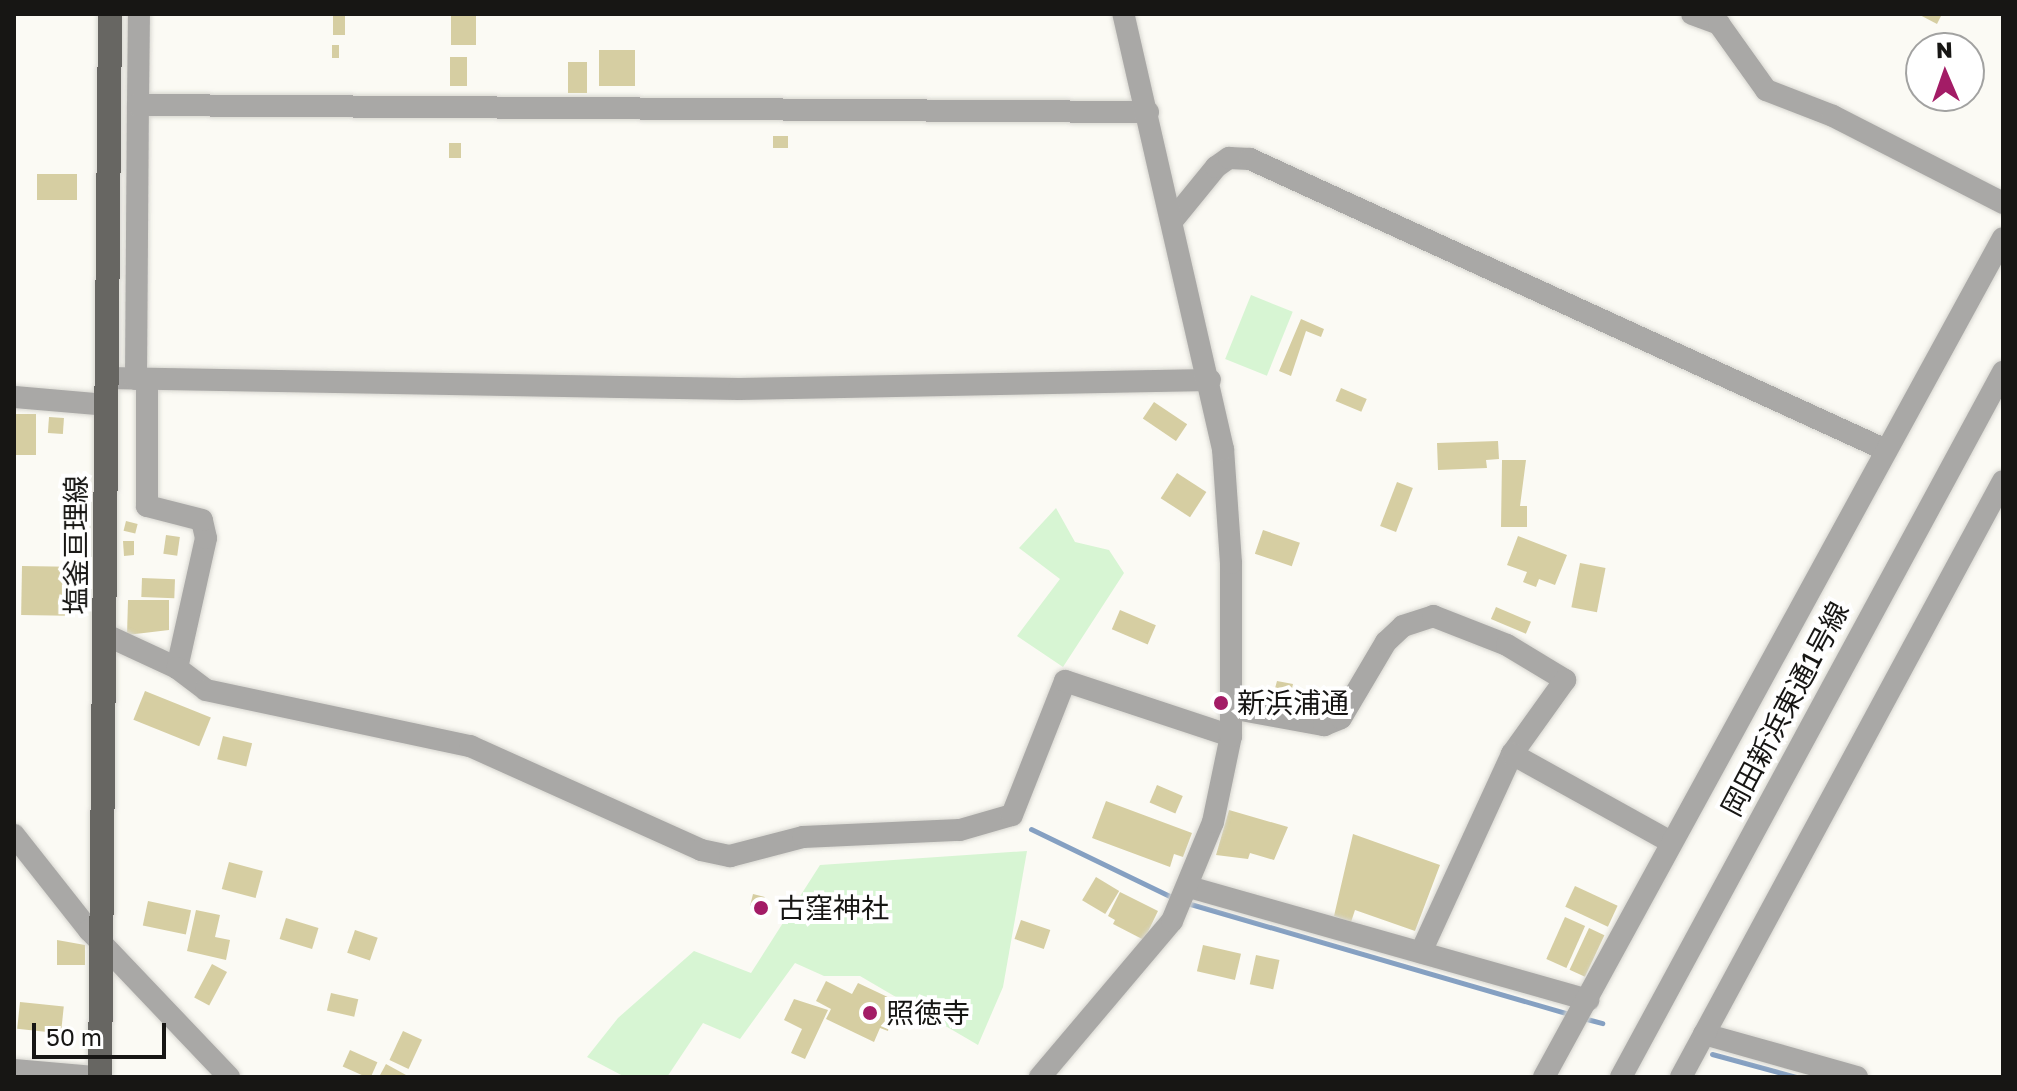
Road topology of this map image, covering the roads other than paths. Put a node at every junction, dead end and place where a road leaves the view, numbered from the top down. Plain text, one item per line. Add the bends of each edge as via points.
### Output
1 (110, 14) edge
2 (139, 14) edge
3 (1123, 14) edge
4 (1692, 14) edge
5 (138, 105) junction
6 (1148, 112) junction
7 (2003, 203) edge
8 (1172, 221) junction
9 (2003, 238) edge
10 (2003, 372) edge
11 (107, 378) junction
12 (141, 380) junction
13 (1210, 380) junction
14 (14, 397) edge
15 (107, 405) junction
16 (1886, 450) junction
17 (1999, 495) edge
18 (106, 635) junction
19 (177, 668) junction
20 (1230, 708) junction
21 (1231, 736) junction
22 (1512, 754) junction
23 (14, 835) edge
24 (1669, 841) junction
25 (1183, 898) junction
26 (103, 945) junction
27 (1421, 952) junction
28 (1581, 1012) junction
29 (1704, 1034) junction
30 (14, 1070) edge
31 (97, 1077) edge
32 (229, 1077) edge
33 (1040, 1077) edge
34 (1544, 1077) edge
35 (1621, 1077) edge
36 (1681, 1077) edge
37 (1857, 1077) edge

1 - 11 main road, 塩釜亘理線
2 - 5 street
3 - 6 street
4 - 7 street via 1719,24 1766,90 1840,119
5 - 6 street
5 - 12 street
6 - 8 street
8 - 13 street
8 - 16 street via 1216,167 1229,158 1250,159
9 - 16 street
10 - 35 street, 岡田新浜東通1号線
11 - 12 street
11 - 15 main road, 塩釜亘理線
12 - 13 street via 739,389
12 - 19 street via 147,506 202,520 206,538
13 - 20 street via 1223,449 1230,549
14 - 15 street
15 - 18 main road, 塩釜亘理線
16 - 24 street
17 - 29 street
18 - 19 street
18 - 26 main road, 塩釜亘理線
19 - 21 street via 206,690 470,746 701,850 730,856 803,837 960,830 1012,815 1065,681
20 - 21 street
20 - 22 street via 1324,725 1341,718 1386,642 1403,626 1433,616 1507,645 1565,680
21 - 25 street via 1213,822
22 - 24 street
22 - 27 street
23 - 26 street
24 - 28 street
25 - 27 street
25 - 33 street via 1134,971
26 - 31 main road, 塩釜亘理線
26 - 32 street
27 - 28 street
28 - 34 street
29 - 36 street
29 - 37 street
30 - 31 street

